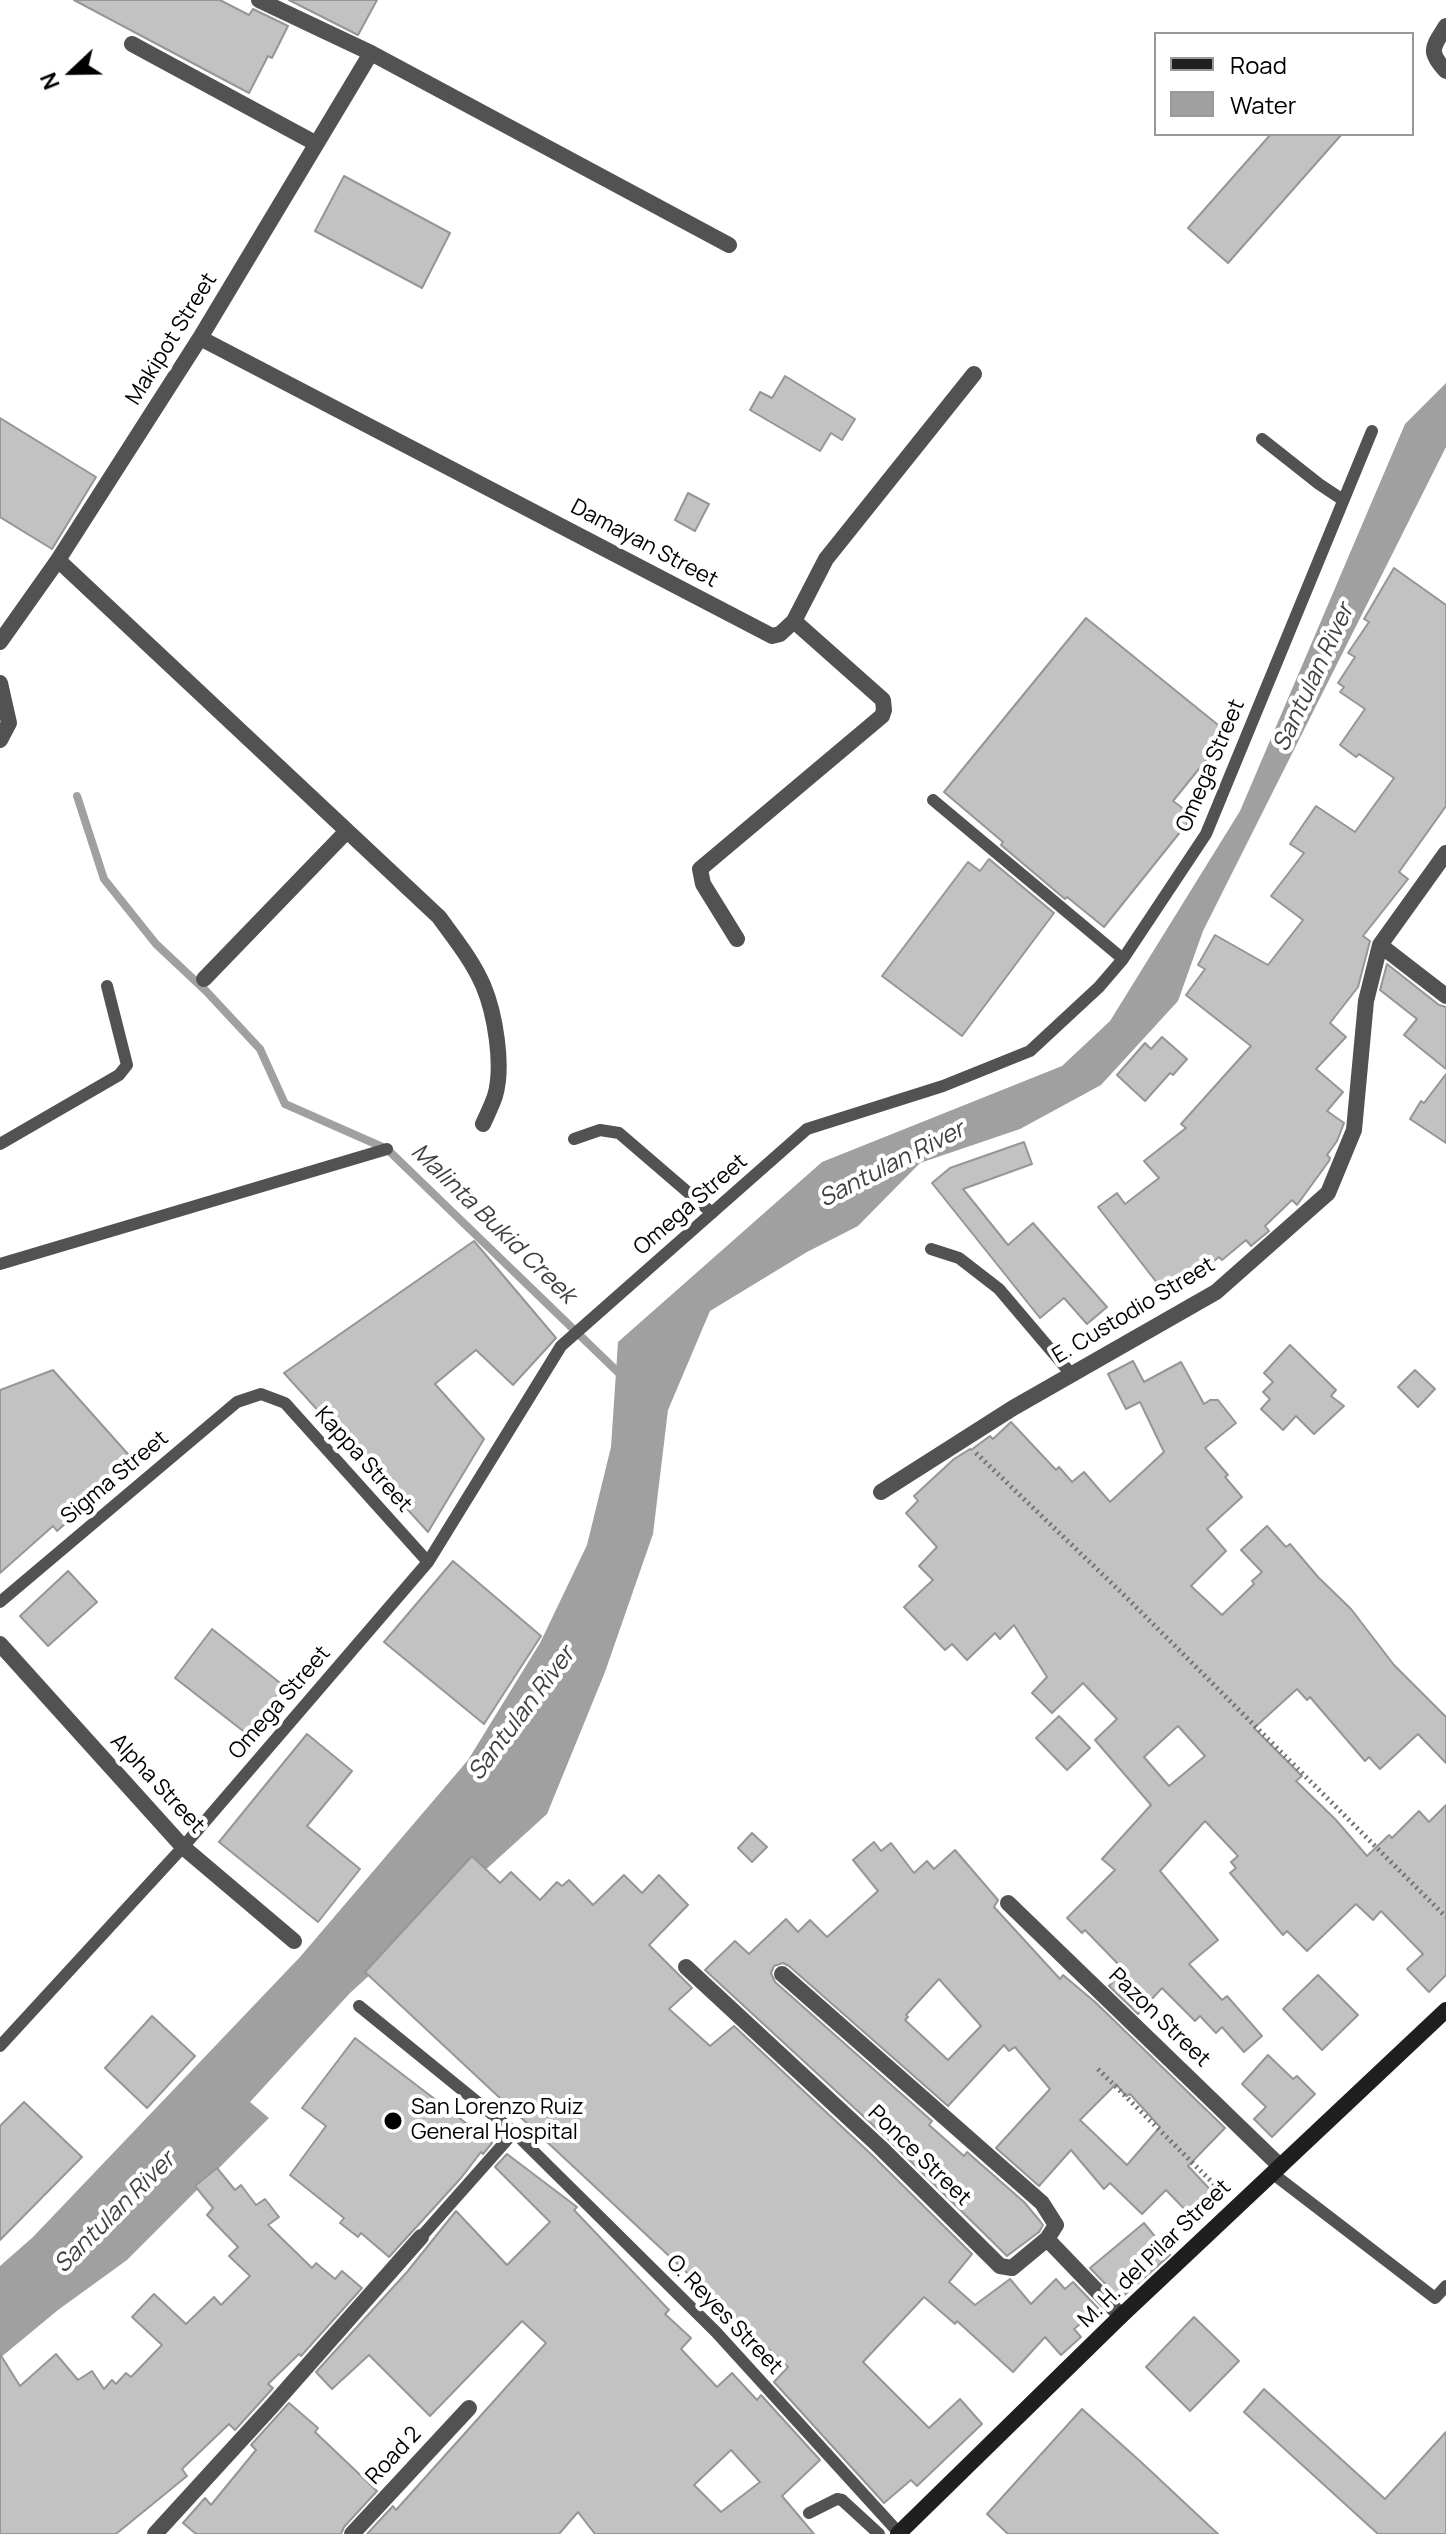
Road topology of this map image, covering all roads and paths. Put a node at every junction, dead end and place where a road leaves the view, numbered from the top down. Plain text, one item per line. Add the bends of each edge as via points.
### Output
1 (259, 0) edge
2 (279, 4) edge
3 (1446, 26) edge
4 (132, 44) dead end
5 (371, 53) junction
6 (1446, 71) edge
7 (315, 143) junction
8 (729, 245) dead end
9 (200, 338) junction
10 (974, 374) dead end
11 (1372, 431) dead end
12 (1262, 439) dead end
13 (1343, 500) junction
14 (58, 560) junction
15 (794, 621) junction
16 (0, 642) edge
17 (0, 683) edge
18 (0, 740) edge
19 (933, 800) dead end
20 (347, 831) junction
21 (1446, 853) edge
22 (737, 939) dead end
23 (1380, 945) junction
24 (1123, 959) junction
25 (204, 979) dead end
26 (107, 986) dead end
27 (1446, 996) edge
28 (483, 1124) dead end
29 (574, 1139) dead end
30 (0, 1144) edge
31 (387, 1149) dead end
32 (712, 1213) junction
33 (931, 1249) dead end
34 (0, 1264) edge
35 (1072, 1375) junction
36 (261, 1394) joint
37 (964, 1441) junction
38 (881, 1492) dead end
39 (428, 1562) junction
40 (0, 1602) edge
41 (0, 1644) edge
42 (183, 1847) junction
43 (1008, 1903) dead end
44 (1446, 1917) edge
45 (294, 1941) dead end
46 (686, 1967) dead end
47 (782, 1974) dead end
48 (359, 2006) dead end
49 (1446, 2010) edge
50 (0, 2046) edge
51 (1098, 2069) dead end
52 (514, 2132) junction
53 (1276, 2170) junction
54 (1237, 2207) junction
55 (421, 2237) joint
56 (1047, 2239) junction
57 (1446, 2286) edge
58 (1121, 2316) junction
59 (469, 2408) dead end
60 (809, 2513) dead end
61 (155, 2534) edge
62 (352, 2534) edge
63 (879, 2534) edge
64 (899, 2534) edge

1 - 2 street
2 - 5 street
3 - 6 street via 1433,46 1434,57
4 - 7 street
5 - 7 street, Makipot Street
5 - 8 street
7 - 9 street, Makipot Street
9 - 14 street, Makipot Street
9 - 15 street, Damayan Street via 772,636
10 - 15 street via 826,559
11 - 13 lane, Omega Street
12 - 13 lane
13 - 24 lane, Omega Street via 1206,834
14 - 16 street, Makipot Street
14 - 20 street
15 - 22 street via 883,700 884,710 700,869 703,884
17 - 18 street via 9,723
19 - 24 lane
20 - 25 street
20 - 28 street via 439,917 484,987 499,1062 496,1095
21 - 23 street, E. Custodio Street
23 - 27 street
23 - 35 street, E. Custodio Street via 1366,1001 1354,1130 1328,1193 1216,1292
24 - 32 lane, Omega Street via 1030,1051 943,1086 807,1129
26 - 30 lane via 127,1065 119,1075
29 - 32 lane via 600,1130 619,1133
31 - 34 lane
32 - 39 lane, Omega Street via 563,1343
33 - 35 lane via 959,1258 999,1289
35 - 37 street, E. Custodio Street
36 - 39 lane, Kappa Street via 285,1403
36 - 40 lane, Sigma Street via 237,1402
37 - 38 street, E. Custodio Street
37 - 44 path
39 - 42 lane, Omega Street
41 - 42 street, Alpha Street
42 - 45 street, Alpha Street
42 - 50 lane, Omega Street
43 - 53 street, Pazon Street
46 - 56 street, Ponce Street via 1000,2266 1012,2268
47 - 56 street via 1042,2203 1056,2225
48 - 52 lane, O. Reyes Street
49 - 53 main road, M. H. del Pilar Street
51 - 54 path
52 - 55 lane
52 - 64 lane, O. Reyes Street via 716,2332
53 - 54 main road, M. H. del Pilar Street
53 - 57 lane via 1435,2298
54 - 58 main road, M. H. del Pilar Street
55 - 61 street
56 - 58 street
58 - 64 main road, M. H. del Pilar Street
59 - 62 street, Road 2
60 - 63 lane via 842,2500

